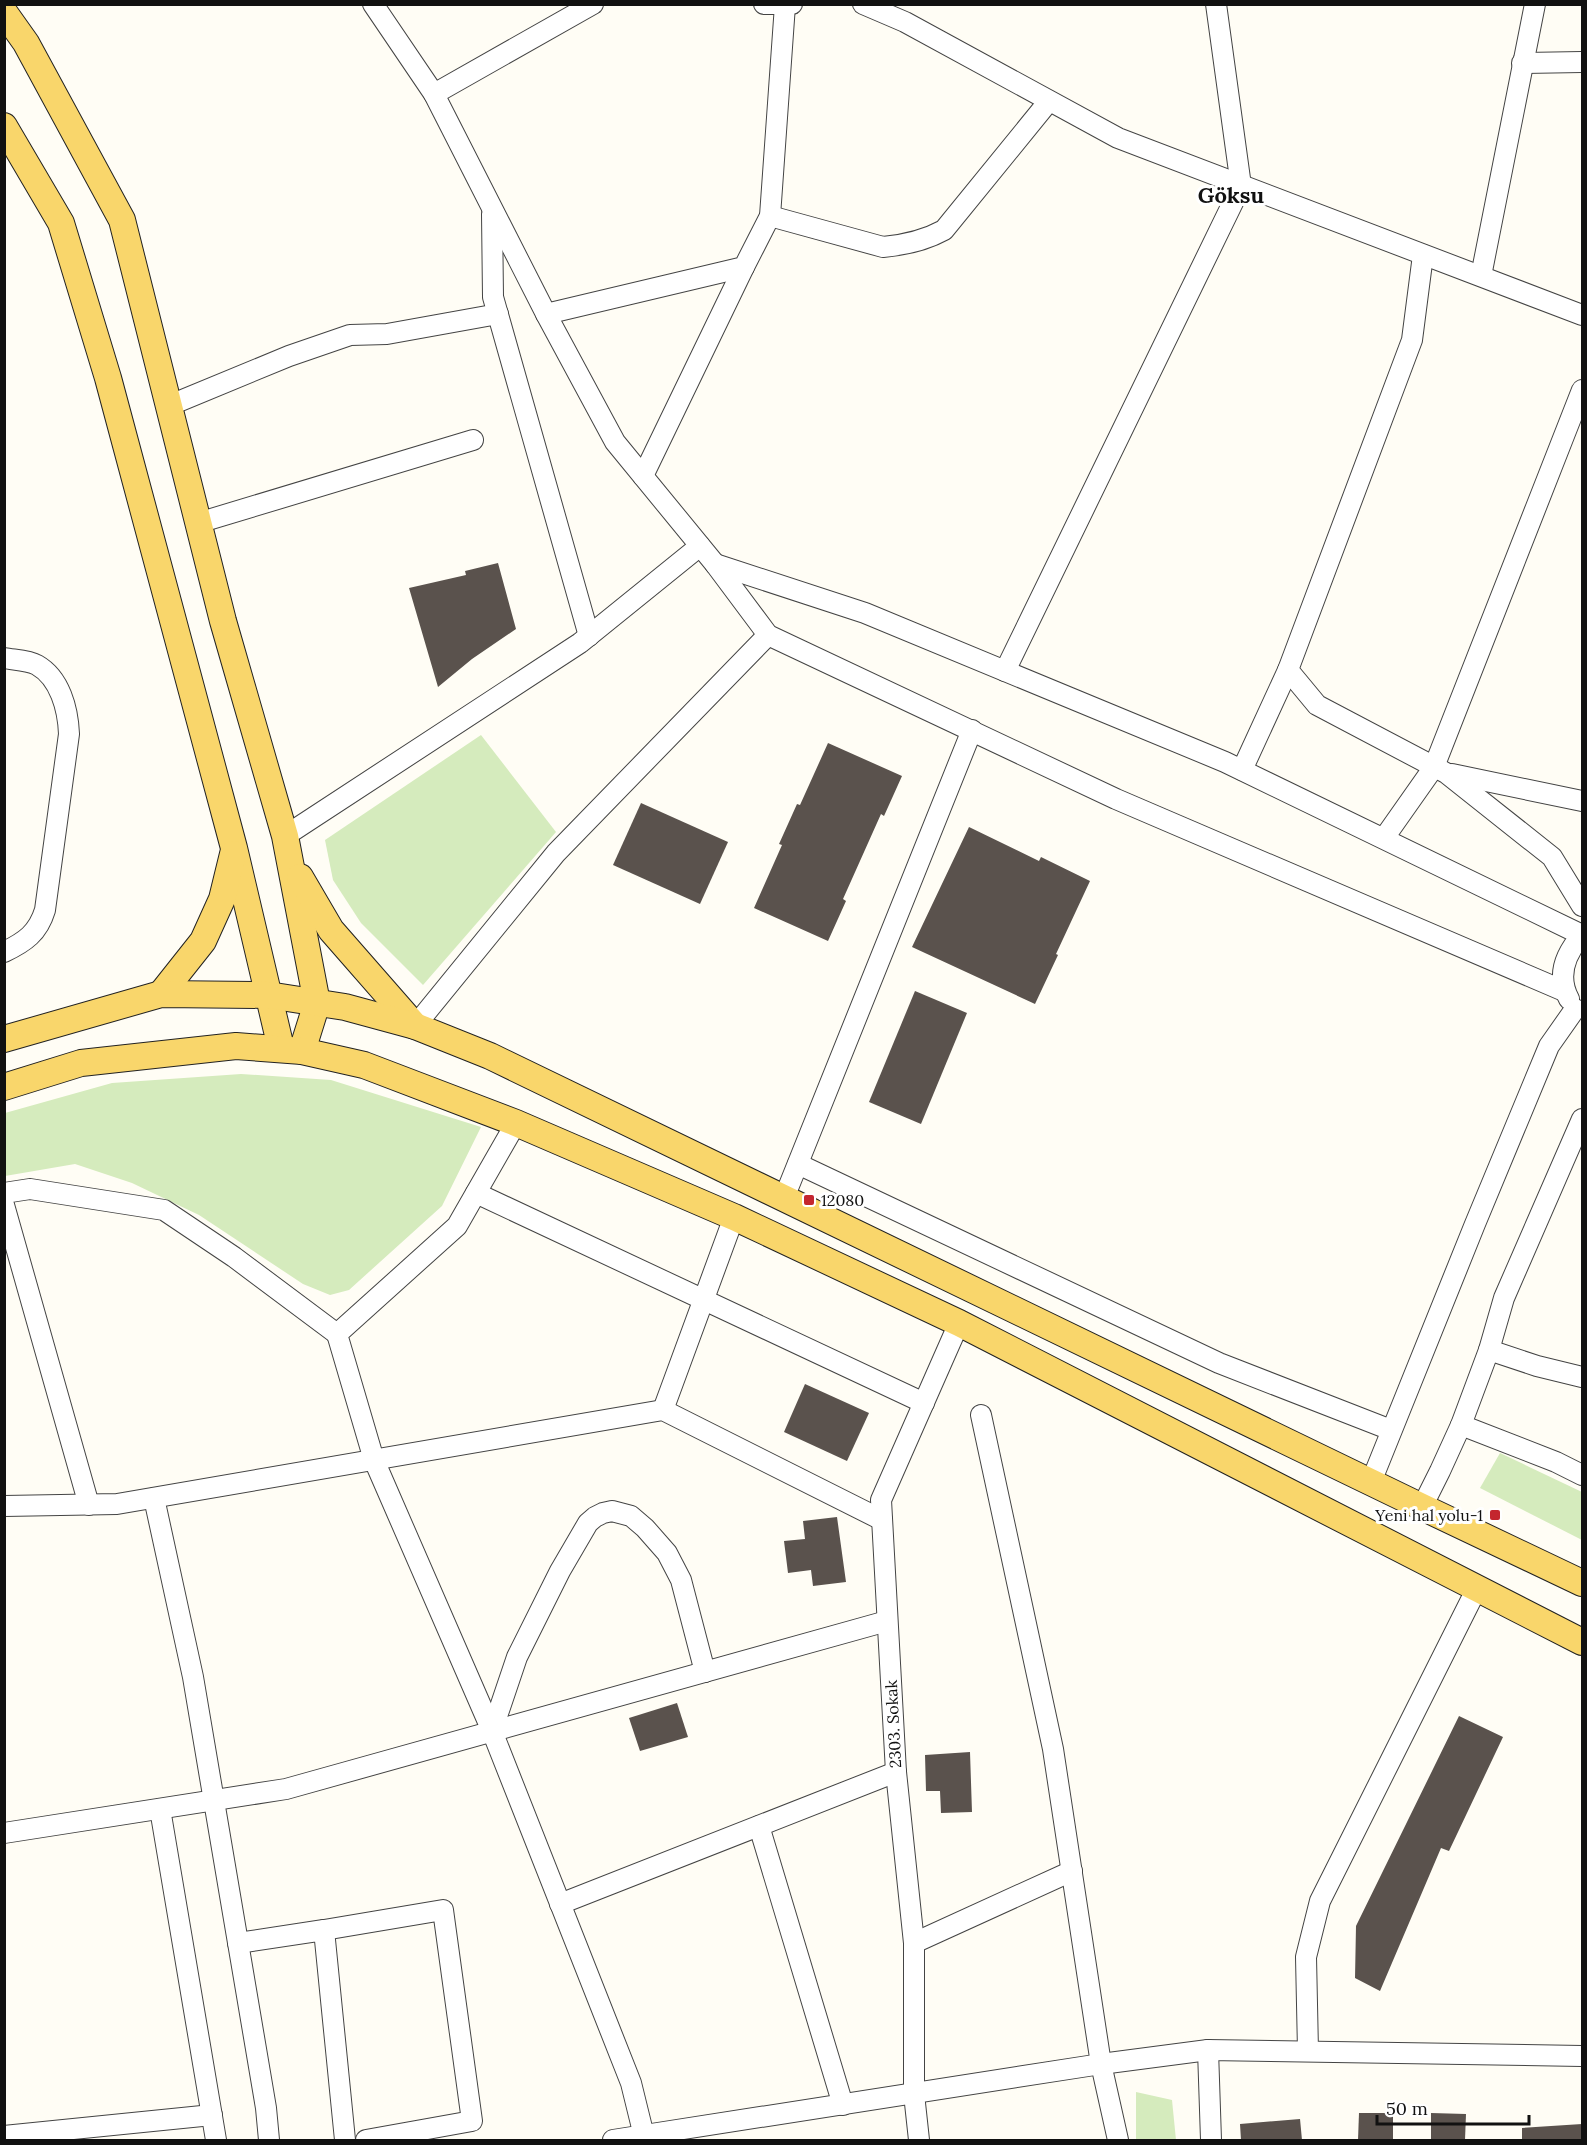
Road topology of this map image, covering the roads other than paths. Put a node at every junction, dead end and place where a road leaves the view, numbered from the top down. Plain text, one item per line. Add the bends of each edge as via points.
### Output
1 (373, 4) edge
2 (592, 4) edge
3 (764, 4) edge
4 (862, 4) edge
5 (1216, 4) edge
6 (1535, 4) edge
7 (789, 5) edge
8 (4, 12) edge
9 (1582, 62) edge
10 (1522, 63) junction
11 (434, 94) junction
12 (1049, 101) junction
13 (4, 126) edge
14 (1241, 186) junction
15 (492, 209) junction
16 (770, 216) junction
17 (1423, 255) junction
18 (744, 267) junction
19 (1481, 276) junction
20 (498, 314) junction
21 (546, 314) junction
22 (1582, 315) edge
23 (1582, 390) edge
24 (168, 406) junction
25 (473, 440) dead end
26 (643, 476) junction
27 (198, 523) junction
28 (700, 546) junction
29 (715, 564) junction
30 (768, 635) junction
31 (589, 636) junction
32 (4, 658) edge
33 (1288, 670) junction
34 (1005, 671) junction
35 (972, 730) junction
36 (1242, 770) junction
37 (1440, 770) junction
38 (1582, 801) edge
39 (285, 836) junction
40 (1384, 838) junction
41 (234, 848) junction
42 (290, 861) junction
43 (1582, 906) edge
44 (1582, 935) edge
45 (4, 952) edge
46 (1564, 991) junction
47 (161, 994) junction
48 (268, 995) junction
49 (317, 1003) junction
50 (1579, 1012) edge
51 (414, 1026) junction
52 (4, 1039) edge
53 (291, 1049) junction
54 (4, 1087) edge
55 (1582, 1119) edge
56 (516, 1123) junction
57 (798, 1164) junction
58 (4, 1193) edge
59 (476, 1194) junction
60 (784, 1198) junction
61 (4, 1205) edge
62 (734, 1216) junction
63 (704, 1299) junction
64 (959, 1323) junction
65 (337, 1334) junction
66 (1489, 1350) junction
67 (1582, 1377) edge
68 (924, 1403) junction
69 (663, 1410) junction
70 (981, 1415) dead end
71 (1461, 1425) junction
72 (1391, 1430) junction
73 (374, 1460) junction
74 (1582, 1475) edge
75 (1371, 1482) junction
76 (154, 1498) junction
77 (89, 1505) junction
78 (4, 1506) edge
79 (1422, 1507) junction
80 (882, 1520) junction
81 (1582, 1583) edge
82 (1477, 1588) junction
83 (887, 1622) junction
84 (1582, 1642) edge
85 (705, 1672) junction
86 (492, 1731) junction
87 (896, 1772) junction
88 (213, 1800) junction
89 (160, 1809) junction
90 (759, 1826) junction
91 (4, 1833) edge
92 (1072, 1871) junction
93 (560, 1904) junction
94 (324, 1930) junction
95 (238, 1943) junction
96 (914, 1943) junction
97 (1208, 2050) junction
98 (1308, 2051) junction
99 (1582, 2056) edge
100 (1101, 2064) junction
101 (914, 2094) junction
102 (843, 2105) junction
103 (212, 2115) junction
104 (4, 2136) edge
105 (644, 2138) edge
106 (216, 2140) edge
107 (269, 2140) edge
108 (345, 2140) edge
109 (366, 2140) edge
110 (613, 2140) edge
111 (919, 2140) edge
112 (1118, 2140) edge
113 (1211, 2140) edge

1 - 11 street
2 - 11 street
3 - 7 street
4 - 12 street via 905,22
5 - 14 street
6 - 10 street
7 - 16 street
8 - 24 main road via 26,43 122,220
9 - 10 street
10 - 19 street
11 - 15 street
12 - 14 street via 1118,138
12 - 16 street via 944,230 933,236 902,246 883,247
13 - 41 main road via 61,223 108,378
14 - 17 street
14 - 34 street
15 - 20 street via 493,297
15 - 21 street
16 - 18 street
17 - 19 street
17 - 33 street via 1412,340
18 - 21 street
18 - 26 street
19 - 22 street
20 - 24 street via 387,334 350,336 289,356
20 - 31 street
21 - 26 street via 615,442
23 - 37 street
24 - 27 main road
25 - 27 street
26 - 28 street
27 - 39 main road
28 - 29 street
28 - 31 street
29 - 30 street
29 - 34 street via 864,613
30 - 35 street
30 - 51 street via 556,853
31 - 39 street
32 - 45 street via 36,664 46,673 62,696 69,734 45,910 30,937
33 - 36 street
33 - 37 street via 1317,705
34 - 36 street
35 - 46 street via 1116,799
35 - 57 street
36 - 40 street
37 - 38 street
37 - 40 street
37 - 43 street via 1552,857
39 - 42 main road
40 - 44 street
41 - 47 main road via 222,899 203,941
41 - 48 main road
42 - 49 main road
42 - 51 main road via 331,930
44 - 46 street via 1565,960
46 - 50 street
47 - 48 main road
47 - 52 main road
48 - 49 main road
48 - 53 main road
49 - 51 main road
49 - 53 main road
50 - 72 street via 1549,1046
51 - 60 main road via 490,1056
53 - 54 main road via 236,1046 81,1063
53 - 56 main road via 364,1065
55 - 66 street via 1504,1298
56 - 59 street
56 - 62 main road
57 - 60 street
57 - 72 street via 1219,1363
58 - 65 street via 30,1189 164,1210
59 - 63 street
59 - 65 street via 457,1226
60 - 75 main road
61 - 77 street
62 - 63 street
62 - 64 main road
63 - 68 street
63 - 69 street
64 - 68 street, 2303. Sokak
64 - 82 main road
65 - 73 street
66 - 67 street
66 - 71 street
68 - 80 street, 2303. Sokak via 881,1500
69 - 73 street
69 - 80 street
70 - 92 street via 1053,1749
71 - 74 street
71 - 79 street
72 - 75 street
73 - 76 street
73 - 86 street
75 - 79 main road
76 - 77 street
76 - 88 street via 193,1677
77 - 78 street
79 - 81 main road
80 - 83 street, 2303. Sokak
82 - 84 main road
82 - 98 street via 1320,1901 1306,1957
83 - 85 street
83 - 87 street, 2303. Sokak
85 - 86 street
85 - 86 street via 681,1580 667,1553 631,1516 622,1512 603,1513 588,1523 560,1571 517,1657
86 - 88 street via 286,1789
86 - 93 street
87 - 90 street
87 - 96 street, 2303. Sokak
88 - 89 street
88 - 95 street
89 - 91 street
89 - 103 street
90 - 93 street
90 - 102 street
92 - 96 street
92 - 100 street
93 - 105 street via 631,2083
94 - 95 street
94 - 108 street
94 - 109 street via 443,1910 472,2121
95 - 107 street
96 - 101 street, 2303. Sokak
97 - 98 street
97 - 100 street
97 - 113 street
98 - 99 street
100 - 101 street
100 - 112 street
101 - 102 street
101 - 111 street, 2303. Sokak
102 - 105 street
103 - 104 street
103 - 106 street
105 - 110 street

